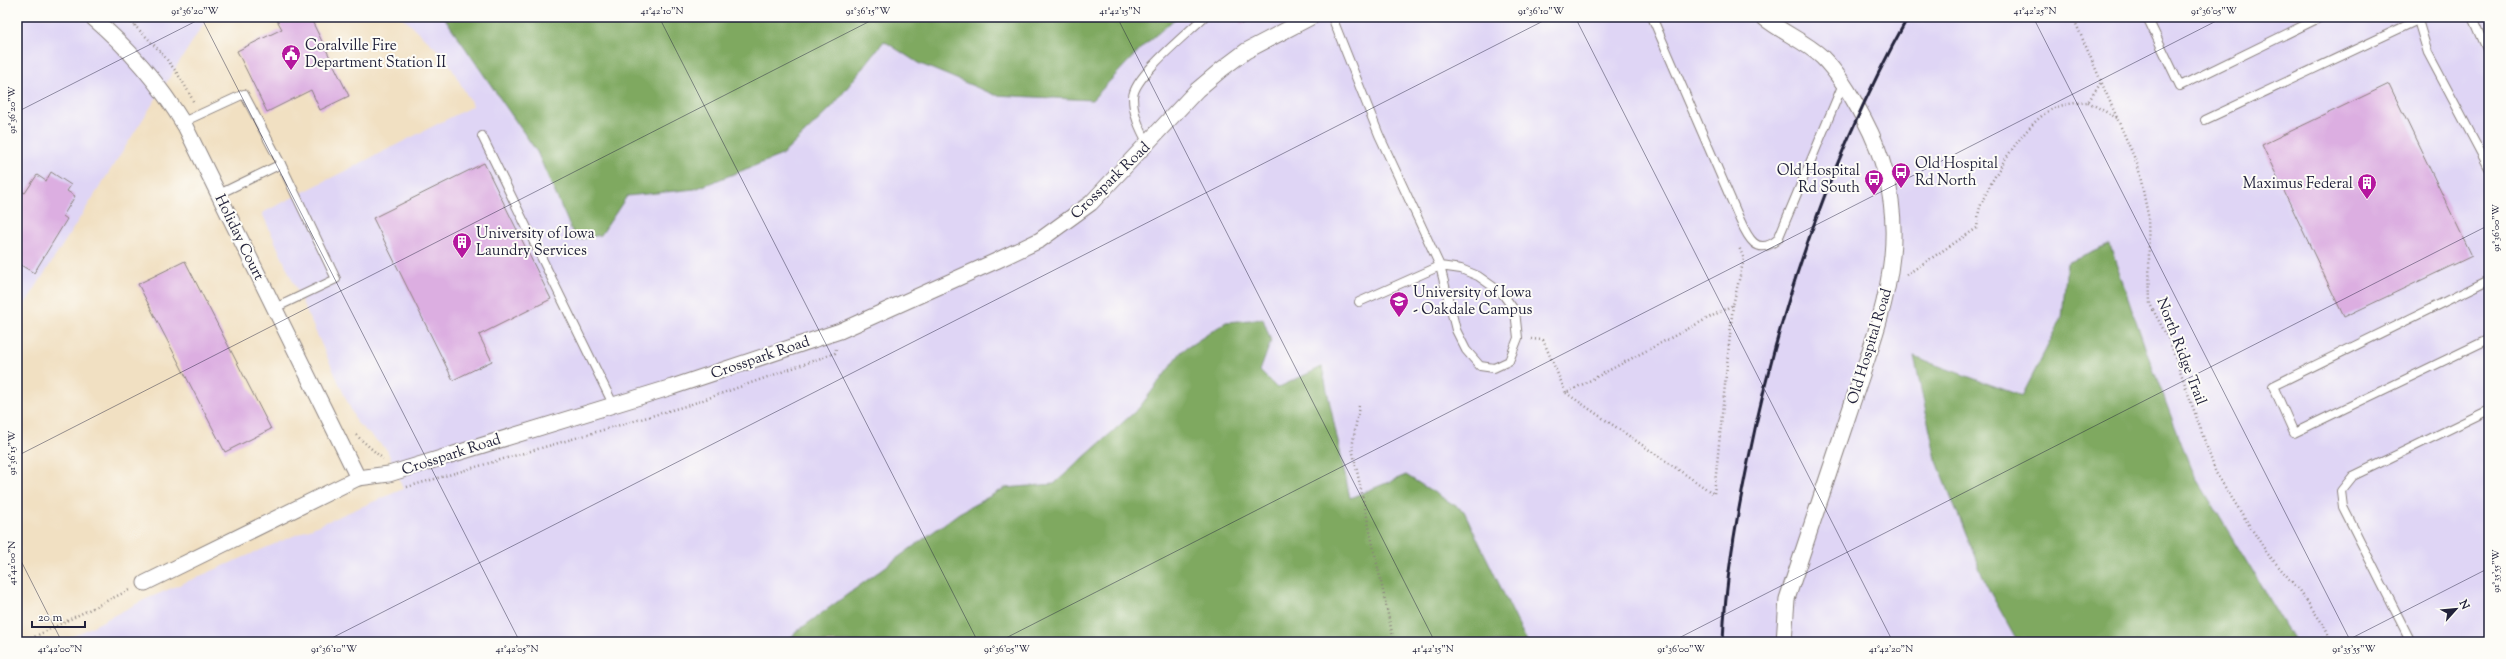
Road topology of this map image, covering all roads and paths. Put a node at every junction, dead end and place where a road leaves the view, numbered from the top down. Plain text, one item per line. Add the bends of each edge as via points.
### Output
1 (92, 17) edge
2 (140, 17) edge
3 (1204, 17) edge
4 (1311, 17) edge
5 (1332, 17) edge
6 (1652, 17) edge
7 (1763, 17) edge
8 (2081, 17) edge
9 (2147, 17) edge
10 (2473, 17) edge
11 (2317, 18) edge
12 (2417, 18) edge
13 (2074, 19) edge
14 (135, 26) dead end
15 (2489, 54) edge
16 (2102, 80) junction
17 (1843, 84) junction
18 (2088, 102) junction
19 (2118, 119) junction
20 (2205, 120) dead end
21 (183, 122) junction
22 (482, 136) dead end
23 (1148, 144) junction
24 (281, 164) junction
25 (2488, 169) edge
26 (219, 194) junction
27 (1738, 245) dead end
28 (1440, 266) junction
29 (2489, 280) edge
30 (1888, 287) junction
31 (1359, 302) dead end
32 (1733, 305) junction
33 (275, 308) junction
34 (840, 331) junction
35 (1518, 338) junction
36 (2489, 339) edge
37 (1566, 393) junction
38 (613, 404) junction
39 (1359, 406) dead end
40 (2489, 410) edge
41 (358, 478) junction
42 (400, 487) dead end
43 (145, 583) joint
44 (24, 642) edge
45 (1394, 642) edge
46 (1784, 642) edge
47 (2332, 642) edge
48 (2411, 642) edge

1 - 21 street, Holiday Court via 144,66 168,96
2 - 14 path
3 - 23 lane via 1144,74 1133,96 1136,122
4 - 23 street, Crosspark Road via 1246,51 1222,69 1197,90
5 - 28 lane via 1379,135
6 - 17 lane via 1748,238 1763,247 1772,245 1778,239
7 - 17 street, Old Hospital Road via 1822,57
8 - 13 path
9 - 11 lane via 2180,86
10 - 15 lane
12 - 20 lane
12 - 25 lane via 2428,53
13 - 16 path, North Ridge Trail
16 - 18 path
16 - 19 path, North Ridge Trail
17 - 30 street, Old Hospital Road via 1876,141 1887,174 1894,212 1894,246
18 - 19 path
18 - 30 path via 2069,104 2048,111 2031,126 1996,176 1980,208 1977,228
19 - 47 path, North Ridge Trail via 2138,166 2148,215 2150,304 2170,342 2216,473 2267,553 2298,589 2323,624
21 - 24 lane via 244,94
21 - 26 street, Holiday Court
22 - 38 lane
23 - 34 street, Crosspark Road via 1091,203 1040,240
24 - 26 lane
24 - 33 lane via 336,279
26 - 33 street, Holiday Court
27 - 32 path via 1744,259
28 - 31 lane
28 - 35 lane via 1478,276 1502,293 1515,311
28 - 35 lane via 1456,330 1466,350 1480,366 1494,368 1509,361
29 - 36 lane via 2273,386 2294,433
30 - 46 street, Old Hospital Road via 1883,312 1787,598
32 - 37 path
32 - 37 path via 1714,494
33 - 41 street, Holiday Court
34 - 38 street, Crosspark Road
34 - 42 path via 835,353 800,367 634,422 412,486
35 - 37 path via 1543,340
38 - 41 street, Crosspark Road via 389,474
39 - 45 path via 1352,448
40 - 48 lane via 2353,476 2341,491 2343,507
41 - 43 street, Crosspark Road
43 - 44 path via 117,594

